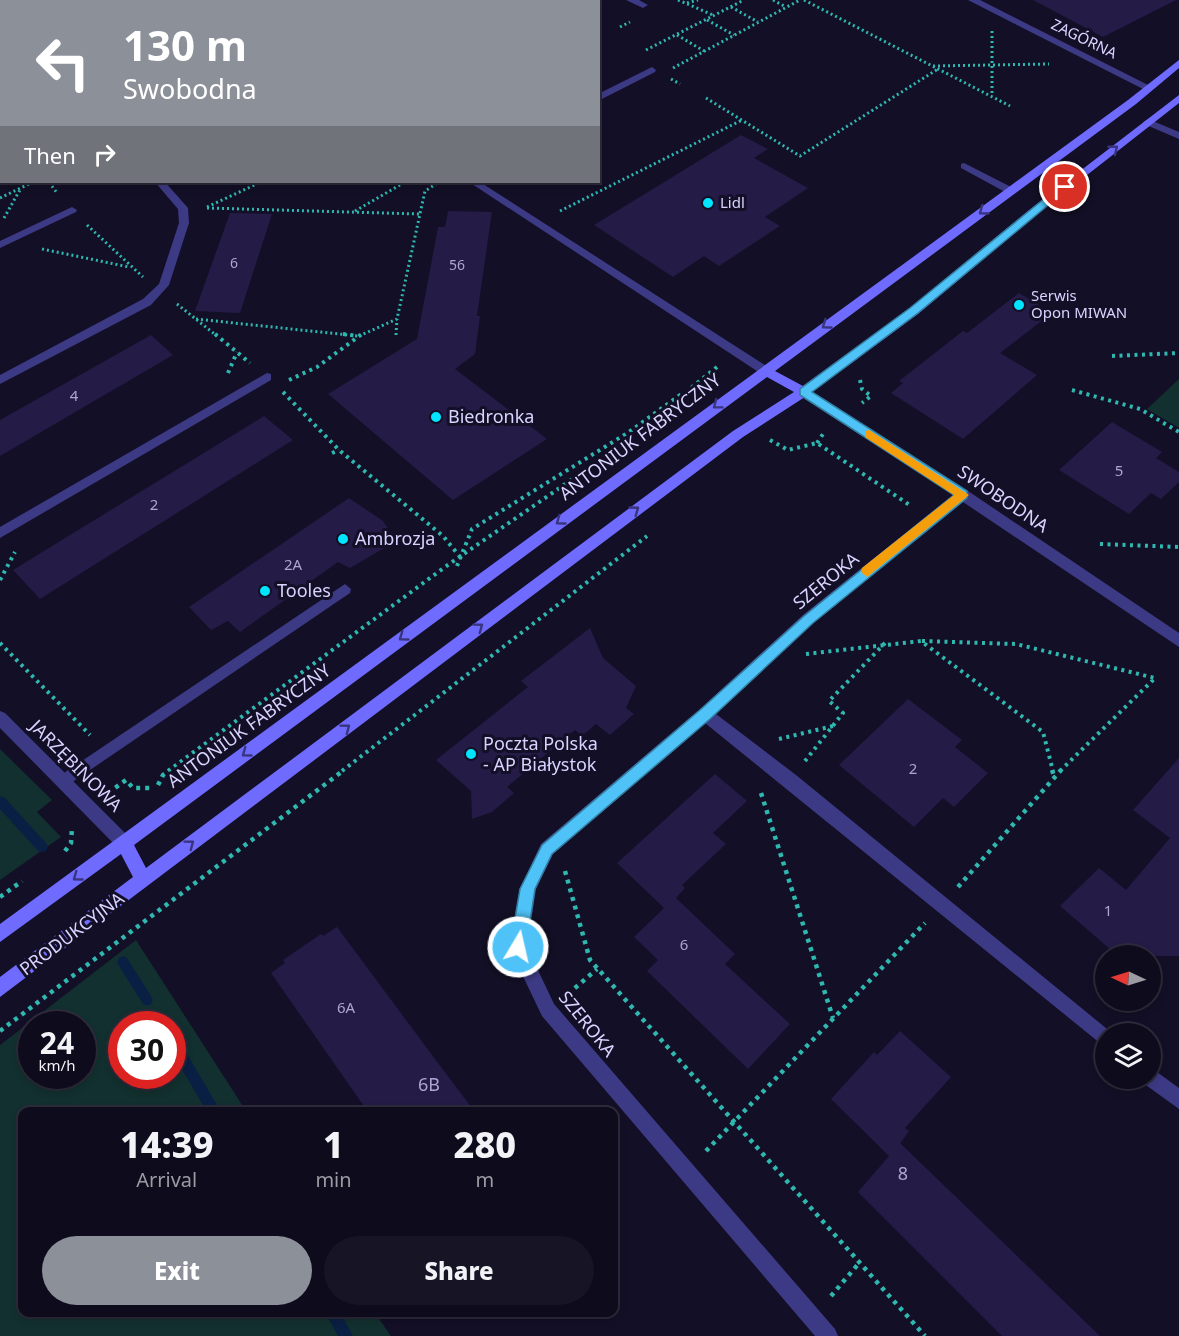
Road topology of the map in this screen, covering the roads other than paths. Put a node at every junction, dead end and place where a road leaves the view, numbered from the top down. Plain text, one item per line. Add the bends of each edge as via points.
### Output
1 (631, 0) edge
2 (973, 0) edge
3 (643, 5) dead end
4 (1179, 63) edge
5 (652, 70) road end
6 (1149, 88) junction
7 (600, 97) edge
8 (1179, 98) edge
9 (1148, 122) junction
10 (1179, 136) edge
11 (964, 166) dead end
12 (161, 183) edge
13 (476, 183) edge
14 (1011, 190) junction
15 (72, 210) road end
16 (0, 245) edge
17 (764, 370) junction
18 (267, 377) road end
19 (0, 380) edge
20 (804, 392) junction
21 (963, 495) junction
22 (0, 533) edge
23 (345, 589) dead end
24 (1179, 642) edge
25 (705, 714) junction
26 (0, 718) edge
27 (63, 780) junction
28 (124, 843) junction
29 (143, 879) junction
30 (0, 934) edge
31 (0, 988) edge
32 (1095, 1030) edge
33 (1161, 1085) edge
34 (1179, 1100) edge
35 (828, 1336) edge

1 - 3 street
2 - 6 street, ZAGÓRNA
4 - 6 main road, ANTONIUK FABRYCZNY
5 - 7 lane
6 - 14 main road, ANTONIUK FABRYCZNY
8 - 9 main road
9 - 10 street
20 -> 9 main road via 914,310
11 - 14 lane
12 - 19 lane via 183,208 184,223 160,291 147,302
13 - 17 lane
14 -> 17 main road, ANTONIUK FABRYCZNY
15 - 16 lane
17 - 20 main road
17 -> 28 main road, ANTONIUK FABRYCZNY
18 - 22 lane
20 - 21 street, SWOBODNA
29 -> 20 main road via 710,455
21 - 24 street, SWOBODNA
21 - 25 street, SZEROKA via 808,619
23 - 27 lane
25 - 32 street
25 - 35 street, SZEROKA via 547,849 528,889 518,947 548,1010
26 - 27 street, JARZĘBINOWA
27 - 28 street, JARZĘBINOWA
28 - 29 main road
28 -> 30 main road
29 - 31 main road, PRODUKCYJNA
33 - 34 street

